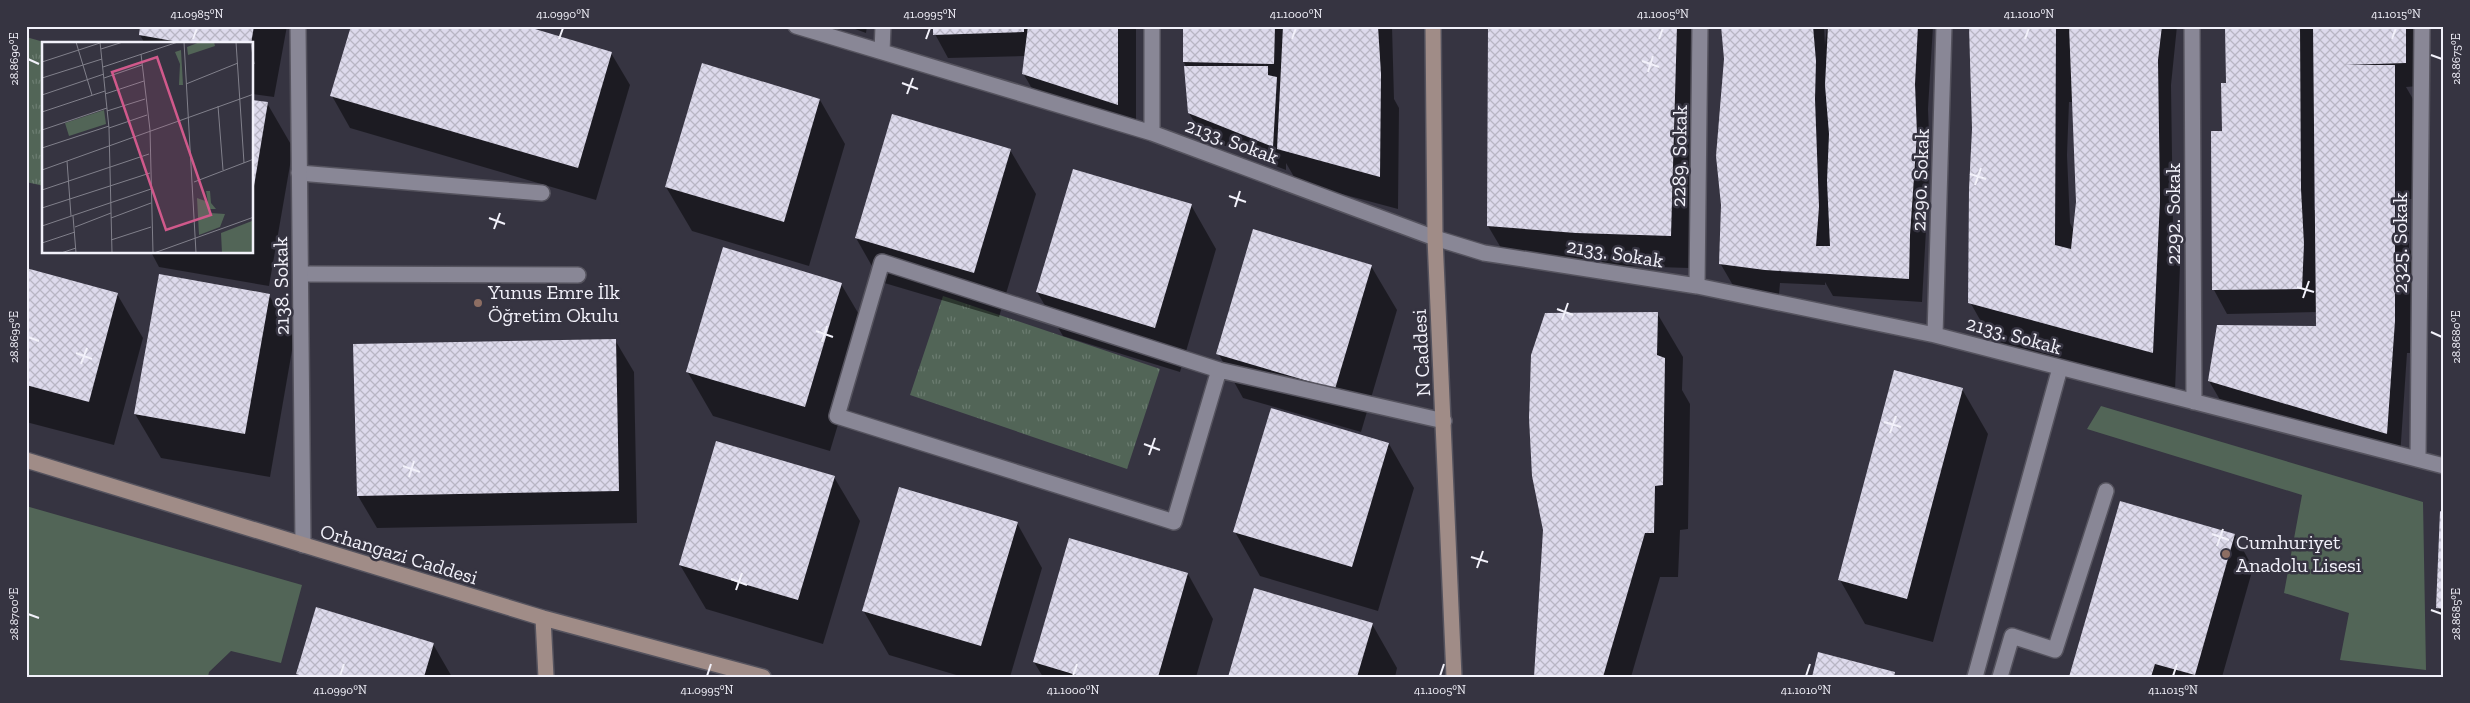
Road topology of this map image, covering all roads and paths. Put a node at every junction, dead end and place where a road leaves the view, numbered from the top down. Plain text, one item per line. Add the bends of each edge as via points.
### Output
1 (298, 26) edge
2 (796, 26) edge
3 (883, 26) edge
4 (1152, 26) edge
5 (1433, 26) edge
6 (1700, 26) edge
7 (1944, 26) edge
8 (2192, 26) edge
9 (2422, 26) edge
10 (882, 52) junction
11 (1152, 133) junction
12 (300, 172) junction
13 (542, 193) dead end
14 (1435, 238) junction
15 (300, 274) junction
16 (578, 275) dead end
17 (1697, 286) junction
18 (1935, 335) junction
19 (2060, 368) junction
20 (1219, 370) junction
21 (2194, 402) junction
22 (1444, 421) junction
23 (26, 460) edge
24 (2418, 460) junction
25 (2444, 466) edge
26 (2106, 491) dead end
27 (303, 545) junction
28 (543, 618) junction
29 (546, 677) edge
30 (763, 677) edge
31 (1454, 677) edge
32 (1974, 677) edge
33 (2000, 677) edge

1 - 12 street, 2138. Sokak
2 - 10 street, 2133. Sokak
3 - 10 street
4 - 11 street
5 - 14 main road, N Caddesi
6 - 17 street, 2289. Sokak
7 - 18 street, 2290. Sokak
8 - 21 street, 2292. Sokak
9 - 24 street, 2325. Sokak
10 - 11 street, 2133. Sokak
11 - 14 street, 2133. Sokak
12 - 13 street
12 - 15 street, 2138. Sokak
14 - 17 street, 2133. Sokak via 1484,253
14 - 22 main road, N Caddesi
15 - 16 street
15 - 27 street, 2138. Sokak
17 - 18 street, 2133. Sokak
18 - 19 street, 2133. Sokak
19 - 21 street, 2133. Sokak
19 - 32 street
20 - 20 street via 1174,522 837,416 882,262
20 - 22 street
21 - 24 street, 2133. Sokak
22 - 31 main road, N Caddesi
23 - 27 main road, Orhangazi Caddesi
24 - 25 street, 2133. Sokak
26 - 33 street via 2055,650 2012,636
27 - 28 main road, Orhangazi Caddesi
28 - 29 main road
28 - 30 main road, Orhangazi Caddesi

